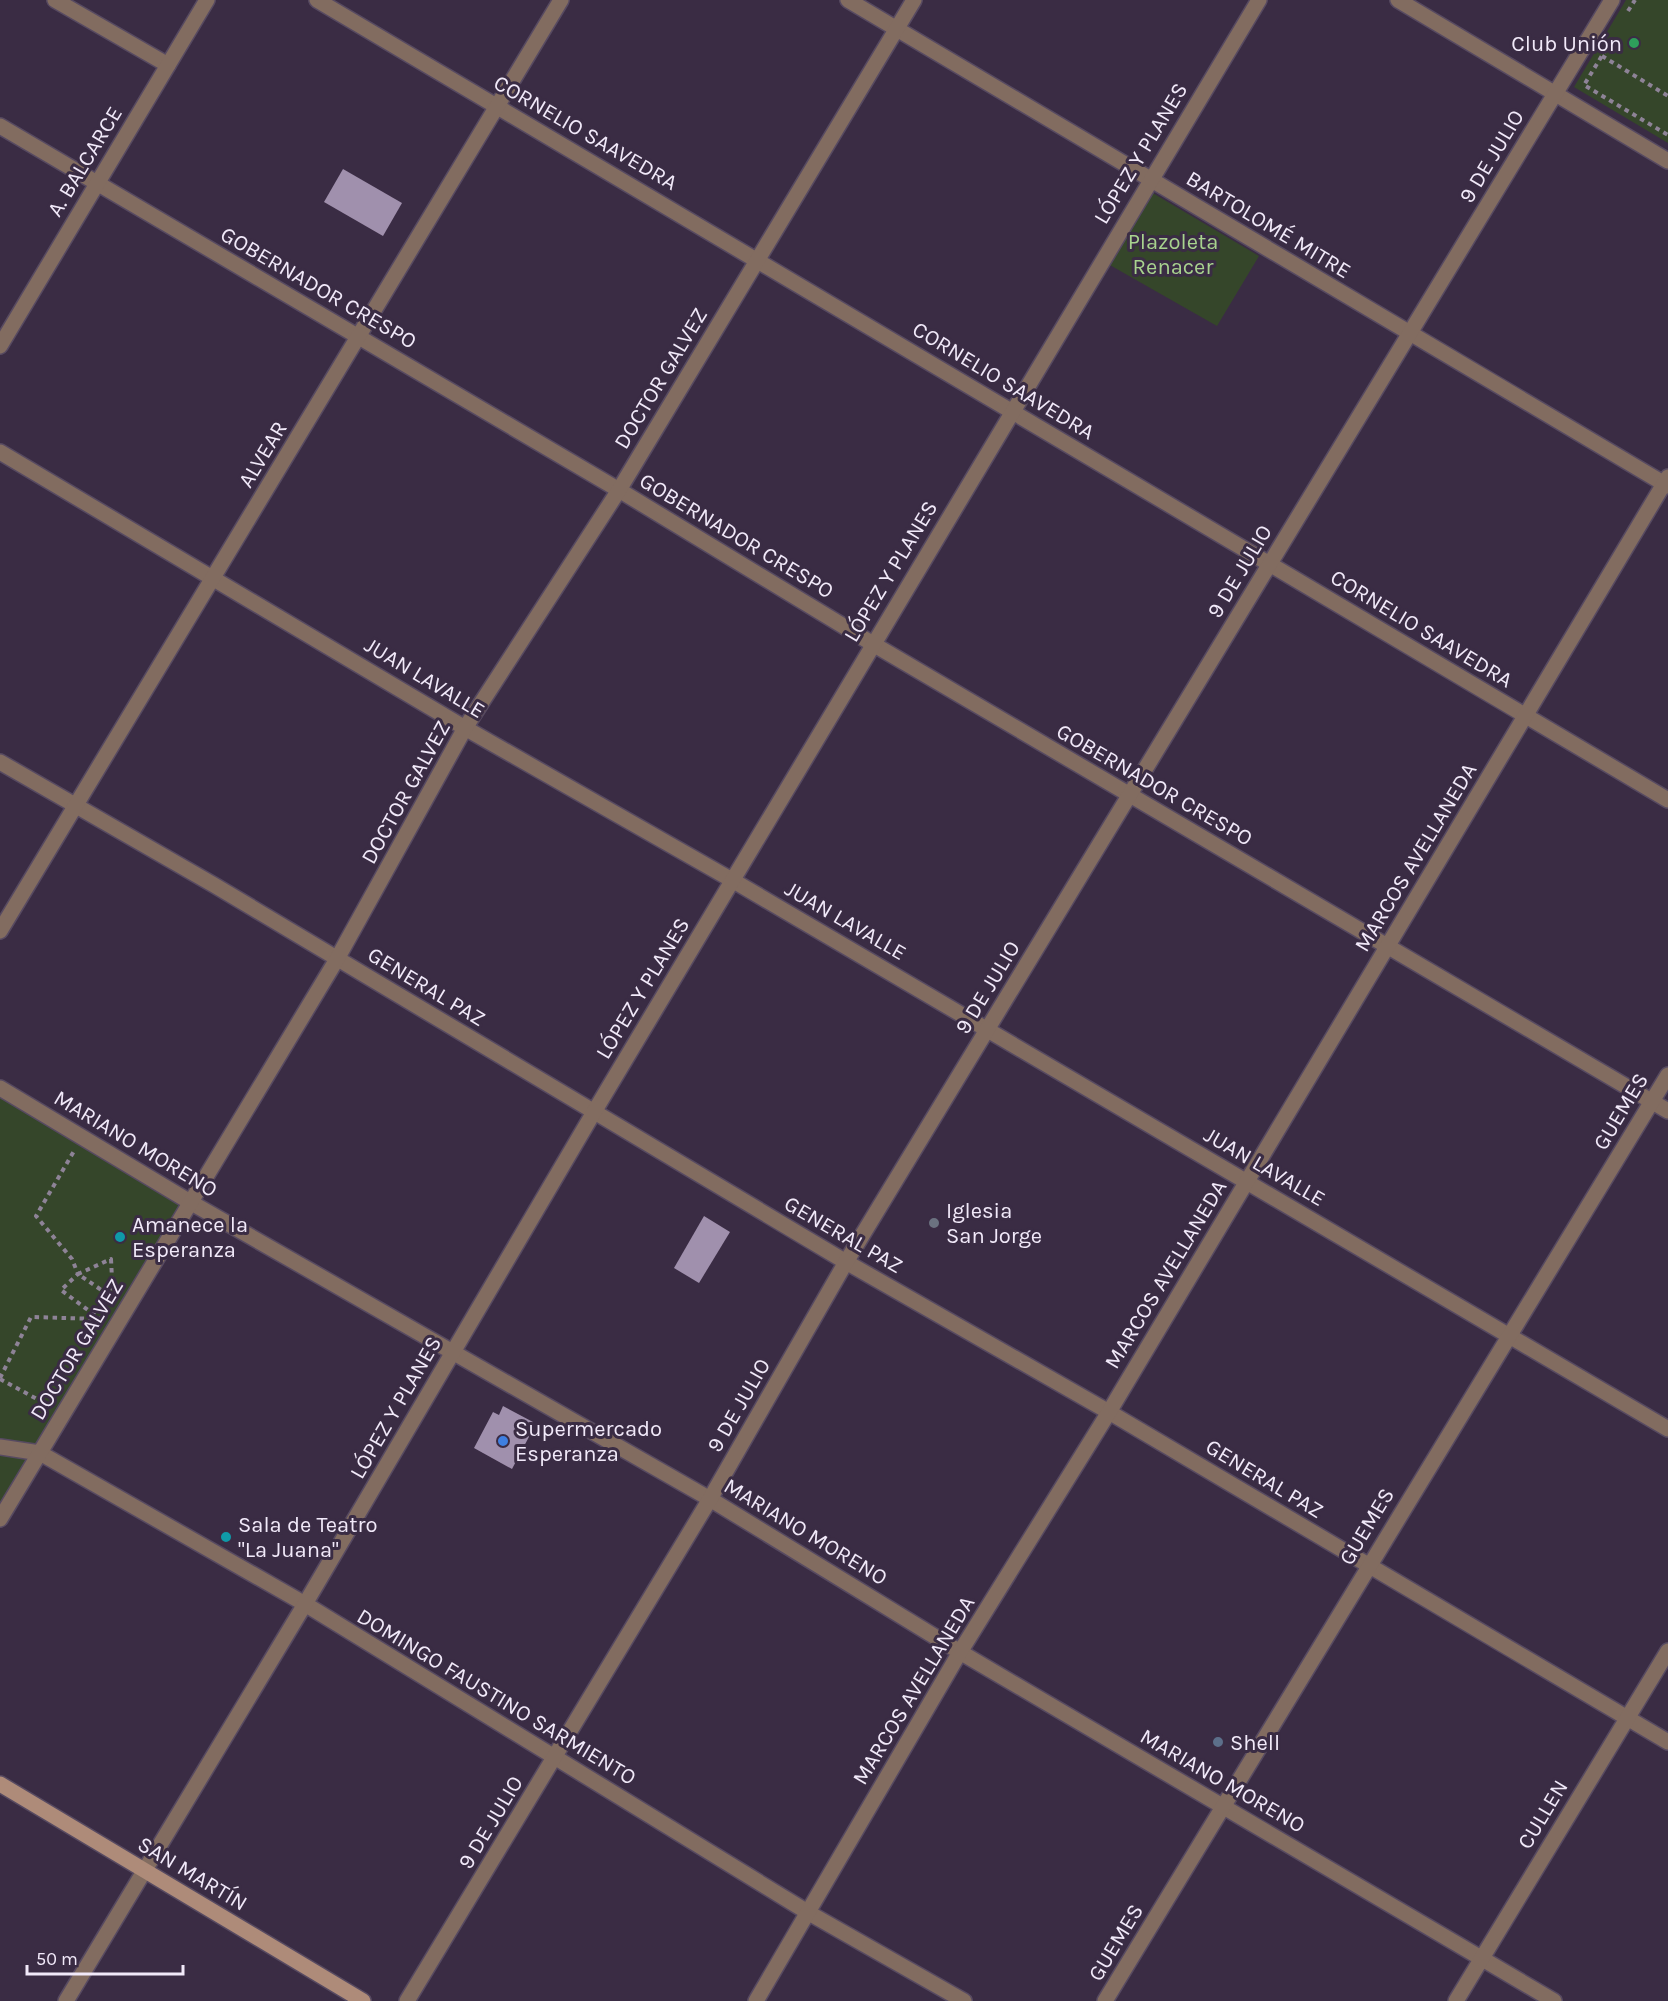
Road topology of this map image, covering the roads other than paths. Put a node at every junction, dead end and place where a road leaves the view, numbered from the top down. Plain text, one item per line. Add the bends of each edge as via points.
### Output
1 (55, 0) edge
2 (207, 0) edge
3 (316, 0) edge
4 (561, 0) edge
5 (848, 0) edge
6 (914, 0) edge
7 (1258, 0) edge
8 (1398, 0) edge
9 (1612, 0) edge
10 (897, 30) junction
11 (168, 65) junction
12 (1555, 94) junction
13 (497, 106) junction
14 (0, 126) edge
15 (1668, 161) edge
16 (1150, 180) junction
17 (97, 183) junction
18 (758, 260) junction
19 (1410, 334) junction
20 (359, 337) junction
21 (0, 346) edge
22 (1012, 411) junction
23 (0, 452) edge
24 (1667, 482) edge
25 (619, 490) junction
26 (1270, 564) junction
27 (213, 579) junction
28 (873, 644) junction
29 (1525, 715) junction
30 (465, 728) junction
31 (0, 762) edge
32 (1130, 795) junction
33 (1668, 800) edge
34 (75, 806) junction
35 (732, 880) junction
36 (0, 931) edge
37 (1387, 946) junction
38 (337, 958) junction
39 (987, 1029) junction
40 (1668, 1075) edge
41 (0, 1088) edge
42 (1652, 1102) junction
43 (1668, 1111) edge
44 (594, 1112) junction
45 (1247, 1182) junction
46 (190, 1202) junction
47 (846, 1262) junction
48 (1509, 1335) junction
49 (453, 1352) junction
50 (1109, 1412) junction
51 (1668, 1429) edge
52 (0, 1447) edge
53 (40, 1453) junction
54 (710, 1499) junction
55 (0, 1519) edge
56 (1369, 1565) junction
57 (305, 1604) junction
58 (1668, 1651) edge
59 (960, 1652) junction
60 (1627, 1718) junction
61 (1668, 1742) edge
62 (555, 1758) junction
63 (0, 1784) edge
64 (1222, 1807) junction
65 (145, 1870) junction
66 (809, 1913) junction
67 (1481, 1958) junction
68 (66, 2001) edge
69 (363, 2001) edge
70 (408, 2001) edge
71 (756, 2001) edge
72 (964, 2001) edge
73 (1105, 2001) edge
74 (1456, 2001) edge
75 (1554, 2001) edge

1 - 11 street
2 - 11 street, A. BALCARCE
3 - 13 street, CORNELIO SAAVEDRA
4 - 13 street, ALVEAR
5 - 10 street, BARTOLOMÉ MITRE
6 - 10 street, DOCTOR GALVEZ
7 - 16 street, LÓPEZ Y PLANES
8 - 12 street
9 - 12 street, 9 DE JULIO
10 - 16 street, BARTOLOMÉ MITRE
10 - 18 street, DOCTOR GALVEZ
11 - 17 street, A. BALCARCE
12 - 15 street
12 - 19 street, 9 DE JULIO
13 - 18 street, CORNELIO SAAVEDRA
13 - 20 street, ALVEAR
14 - 17 street, GOBERNADOR CRESPO
16 - 19 street, BARTOLOMÉ MITRE
16 - 22 street, LÓPEZ Y PLANES
17 - 20 street, GOBERNADOR CRESPO
17 - 21 street, A. BALCARCE
18 - 22 street, CORNELIO SAAVEDRA
18 - 25 street, DOCTOR GALVEZ
19 - 24 street, BARTOLOMÉ MITRE
19 - 26 street, 9 DE JULIO
20 - 25 street, GOBERNADOR CRESPO
20 - 27 street, ALVEAR
22 - 26 street, CORNELIO SAAVEDRA
22 - 28 street, LÓPEZ Y PLANES
23 - 27 street, JUAN LAVALLE
24 - 29 street, MARCOS AVELLANEDA
25 - 28 street, GOBERNADOR CRESPO
25 - 30 street, DOCTOR GALVEZ
26 - 29 street, CORNELIO SAAVEDRA
26 - 32 street, 9 DE JULIO
27 - 30 street, JUAN LAVALLE
27 - 34 street, ALVEAR
28 - 32 street, GOBERNADOR CRESPO
28 - 35 street, LÓPEZ Y PLANES
29 - 33 street, CORNELIO SAAVEDRA
29 - 37 street, MARCOS AVELLANEDA
30 - 35 street, JUAN LAVALLE
30 - 38 street, DOCTOR GALVEZ
31 - 34 street, GENERAL PAZ
32 - 37 street, GOBERNADOR CRESPO
32 - 39 street, 9 DE JULIO
34 - 36 street, ALVEAR
34 - 38 street, GENERAL PAZ
35 - 39 street, JUAN LAVALLE
35 - 44 street, LÓPEZ Y PLANES
37 - 42 street, GOBERNADOR CRESPO
37 - 45 street, MARCOS AVELLANEDA
38 - 44 street, GENERAL PAZ
38 - 46 street, DOCTOR GALVEZ
39 - 45 street, JUAN LAVALLE
39 - 47 street, 9 DE JULIO
40 - 42 street, GUEMES
41 - 46 street, MARIANO MORENO
42 - 43 street, GOBERNADOR CRESPO
42 - 48 street, GUEMES
44 - 47 street, GENERAL PAZ
44 - 49 street, LÓPEZ Y PLANES
45 - 48 street, JUAN LAVALLE
45 - 50 street, MARCOS AVELLANEDA
46 - 49 street, MARIANO MORENO
46 - 53 street, DOCTOR GALVEZ
47 - 50 street, GENERAL PAZ
47 - 54 street, 9 DE JULIO
48 - 51 street, JUAN LAVALLE
48 - 56 street, GUEMES
49 - 54 street, MARIANO MORENO
49 - 57 street, LÓPEZ Y PLANES
50 - 56 street, GENERAL PAZ
50 - 59 street, MARCOS AVELLANEDA
52 - 53 street, DOMINGO FAUSTINO SARMIENTO
53 - 55 street, DOCTOR GALVEZ
53 - 57 street, DOMINGO FAUSTINO SARMIENTO
54 - 59 street, MARIANO MORENO
54 - 62 street, 9 DE JULIO
56 - 60 street, GENERAL PAZ
56 - 64 street, GUEMES
57 - 62 street, DOMINGO FAUSTINO SARMIENTO
57 - 65 street, LÓPEZ Y PLANES
58 - 60 street, CULLEN
59 - 64 street, MARIANO MORENO
59 - 66 street, MARCOS AVELLANEDA
60 - 61 street, GENERAL PAZ
60 - 67 street, CULLEN
62 - 66 street, DOMINGO FAUSTINO SARMIENTO
62 - 70 street, 9 DE JULIO
63 - 65 main road, SAN MARTÍN
64 - 67 street, MARIANO MORENO
64 - 73 street, GUEMES
65 - 68 street, LÓPEZ Y PLANES
65 - 69 main road, SAN MARTÍN
66 - 71 street, MARCOS AVELLANEDA
66 - 72 street, DOMINGO FAUSTINO SARMIENTO
67 - 74 street, CULLEN
67 - 75 street, MARIANO MORENO

